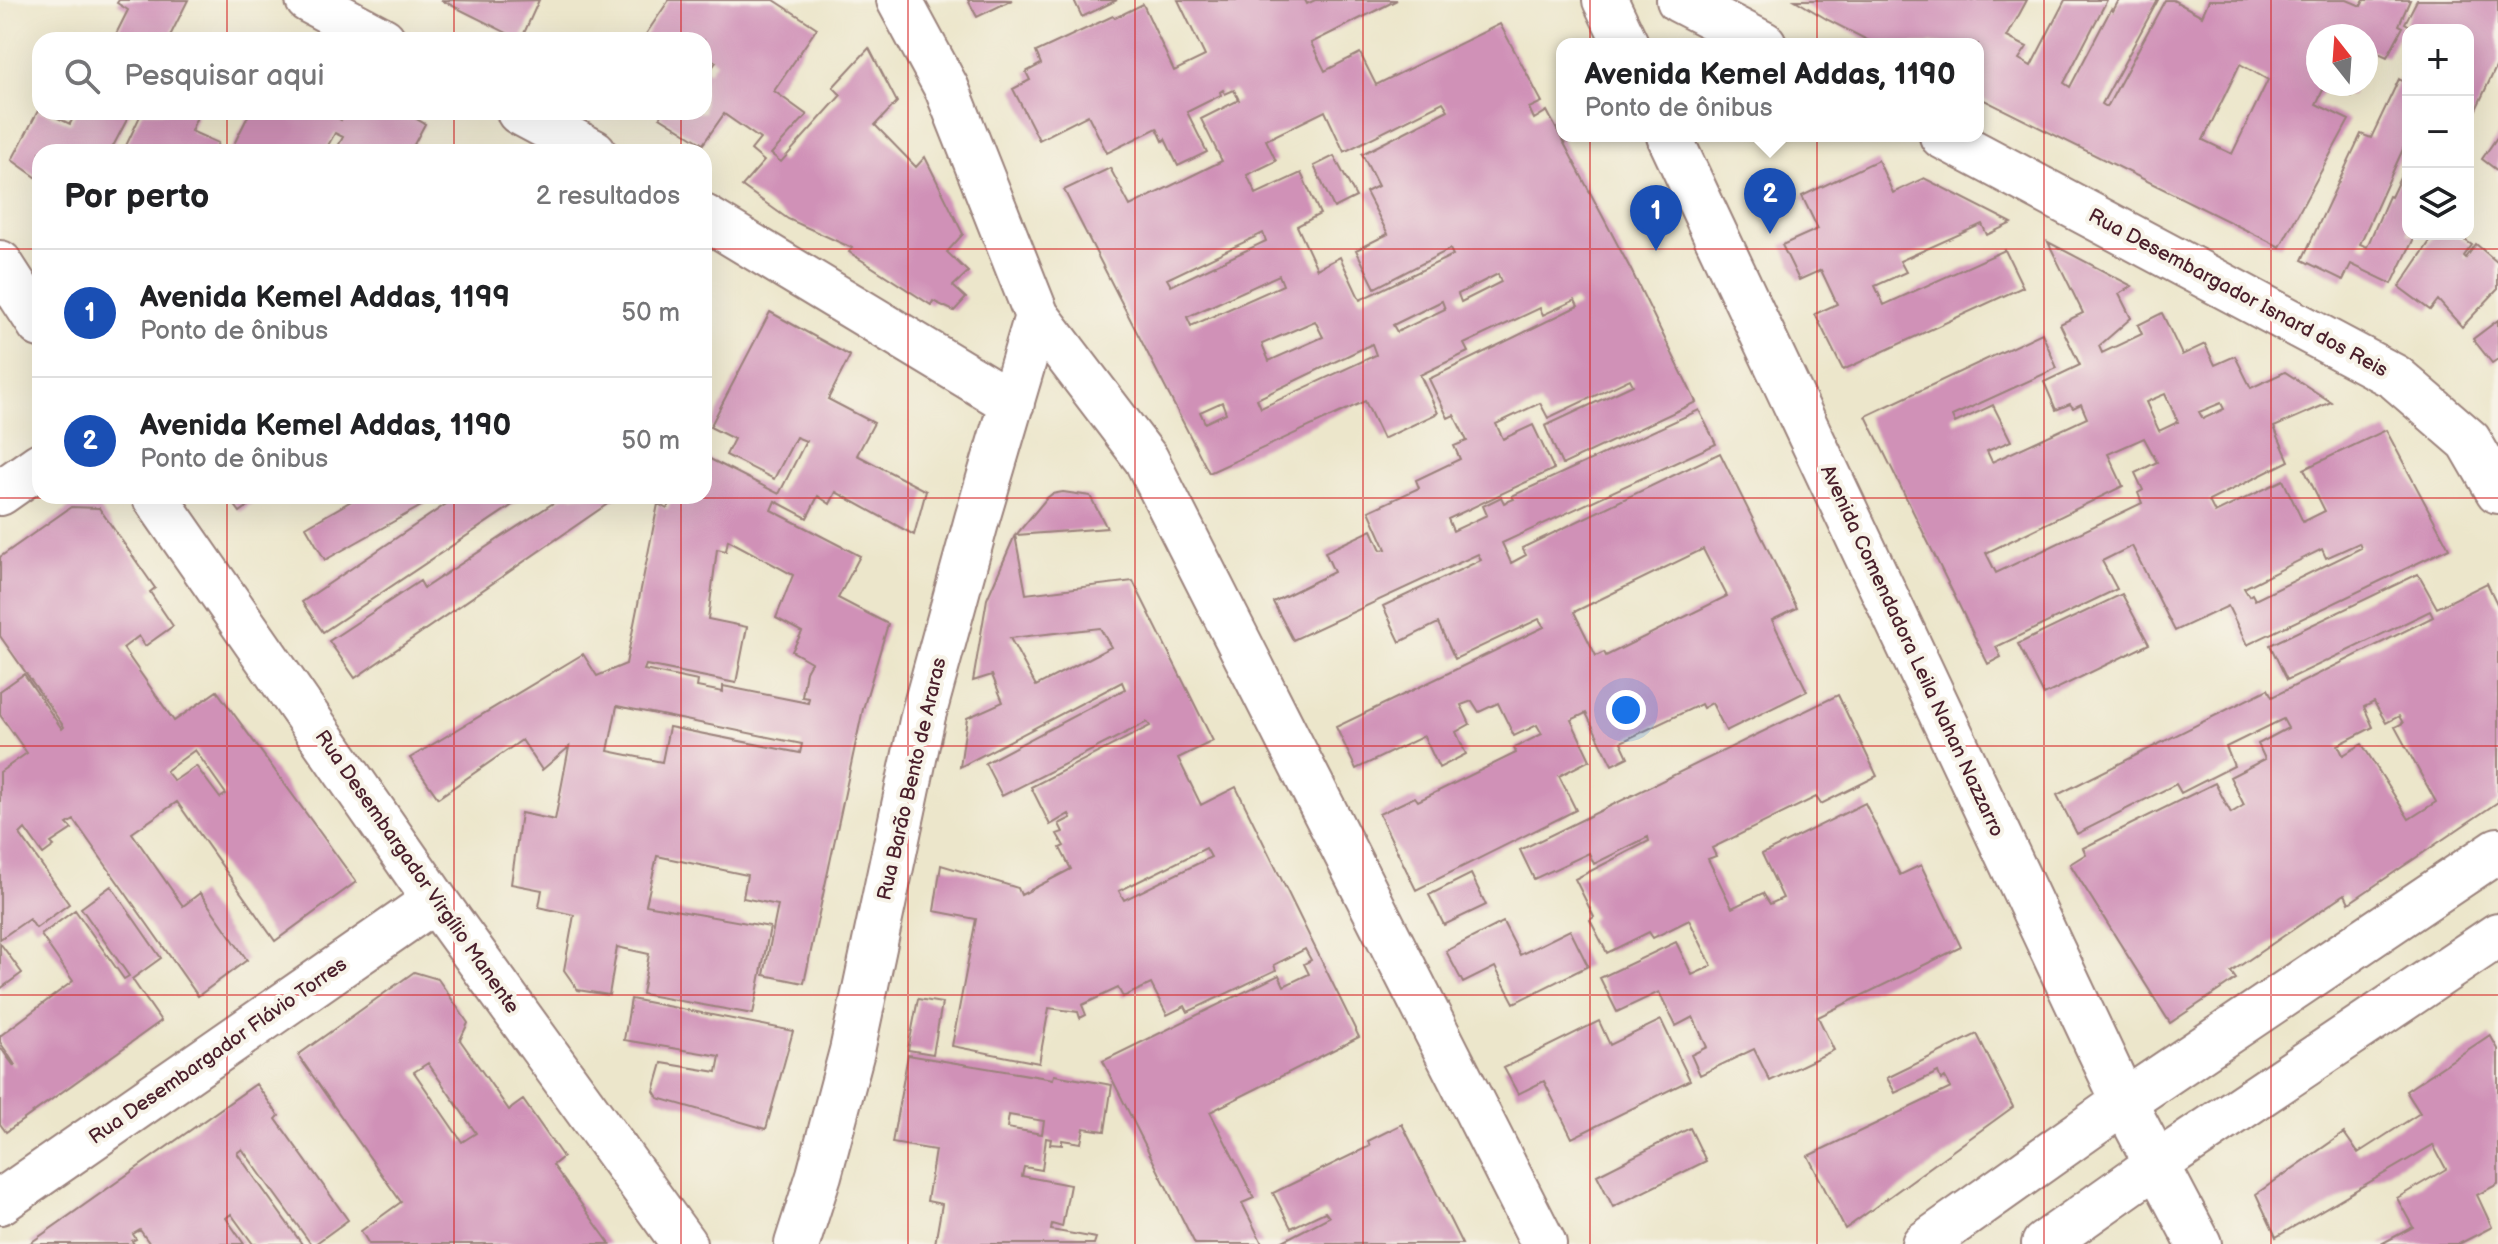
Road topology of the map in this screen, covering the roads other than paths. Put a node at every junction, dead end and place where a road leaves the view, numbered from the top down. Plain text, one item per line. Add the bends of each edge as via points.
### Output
1 (308, 0) edge
2 (899, 0) edge
3 (1605, 0) edge
4 (1679, 0) edge
5 (368, 32) edge
6 (1623, 38) edge
7 (1752, 38) edge
8 (534, 120) edge
9 (1672, 142) edge
10 (1953, 142) edge
11 (579, 144) edge
12 (712, 222) edge
13 (0, 263) edge
14 (32, 313) edge
15 (1037, 316) junction
16 (1012, 403) junction
17 (32, 471) edge
18 (2498, 491) edge
19 (0, 493) edge
20 (160, 504) edge
21 (2498, 850) edge
22 (435, 900) junction
23 (2498, 935) edge
24 (2124, 1102) junction
25 (2157, 1164) junction
26 (0, 1202) edge
27 (684, 1244) edge
28 (797, 1244) edge
29 (1544, 1244) edge
30 (1924, 1244) edge
31 (2044, 1244) edge
32 (2199, 1244) edge

1 - 5 street
2 - 15 street via 947,89
3 - 6 street
4 - 7 street
8 - 11 street
9 - 24 street, Avenida Comendadora Leila Nahan Nazzarro
10 - 18 street, Rua Desembargador Isnard dos Reis via 2395,377 2469,441
12 - 16 street
13 - 14 street
15 - 16 street, Rua Barão Bento de Araras
15 - 29 street via 1146,459
16 - 28 street, Rua Barão Bento de Araras via 923,716 852,1051
17 - 19 street
20 - 22 street, Rua Desembargador Virgílio Manente
21 - 24 street
22 - 26 street, Rua Desembargador Flávio Torres
22 - 27 street, Rua Desembargador Virgílio Manente
23 - 25 street
24 - 25 street, Avenida Comendadora Leila Nahan Nazzarro
24 - 30 street
25 - 31 street
25 - 32 street, Avenida Comendadora Leila Nahan Nazzarro

